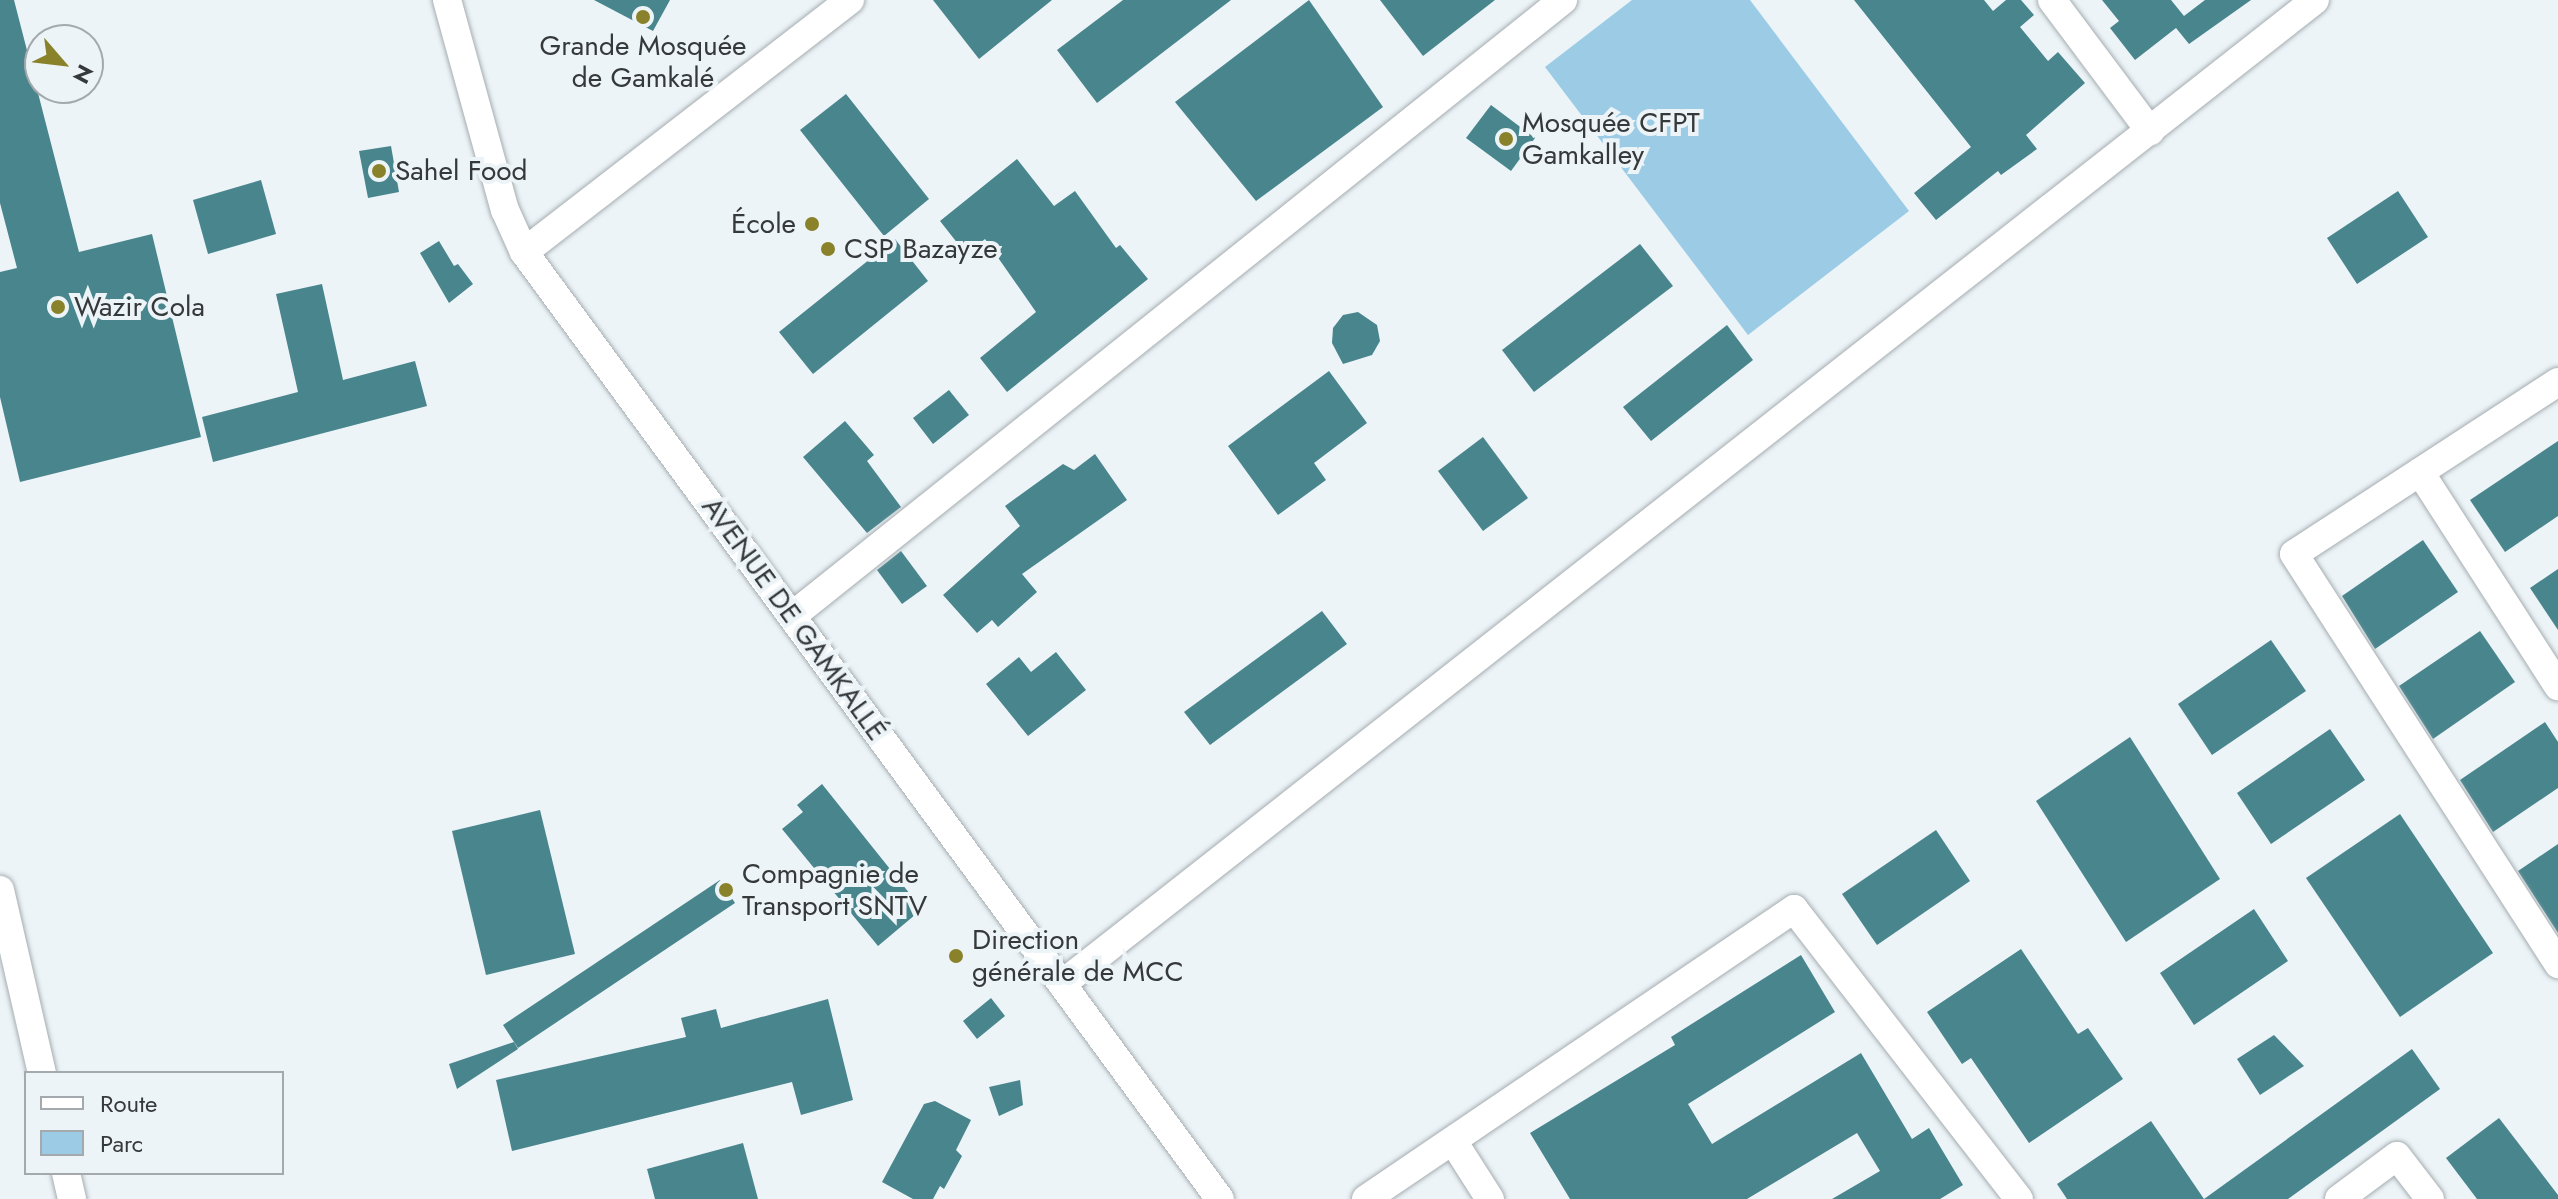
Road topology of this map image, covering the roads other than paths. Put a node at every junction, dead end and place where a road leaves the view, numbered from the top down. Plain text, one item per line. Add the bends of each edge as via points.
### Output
1 (447, 0) edge
2 (850, 0) edge
3 (1563, 0) edge
4 (2052, 0) edge
5 (2315, 0) edge
6 (2150, 131) junction
7 (524, 252) junction
8 (2558, 382) edge
9 (2420, 472) junction
10 (792, 616) junction
11 (2558, 686) edge
12 (0, 890) edge
13 (2558, 964) edge
14 (1062, 984) junction
15 (42, 1071) edge
16 (1453, 1141) junction
17 (66, 1175) edge
18 (72, 1199) edge
19 (1220, 1199) edge
20 (1366, 1199) edge
21 (1490, 1199) edge
22 (2019, 1199) edge
23 (2339, 1199) edge
24 (2430, 1199) edge

1 - 7 street, AVENUE DE GAMKALLÉ via 505,210
2 - 7 street
3 - 10 street
4 - 6 street
5 - 6 street
6 - 14 street
7 - 10 street, AVENUE DE GAMKALLÉ
8 - 9 street
9 - 11 street
9 - 13 street via 2294,554
10 - 14 street, AVENUE DE GAMKALLÉ
12 - 15 street
14 - 19 street, AVENUE DE GAMKALLÉ
16 - 20 street
16 - 21 street
16 - 22 street via 1794,909
17 - 18 street
23 - 24 street via 2397,1156

